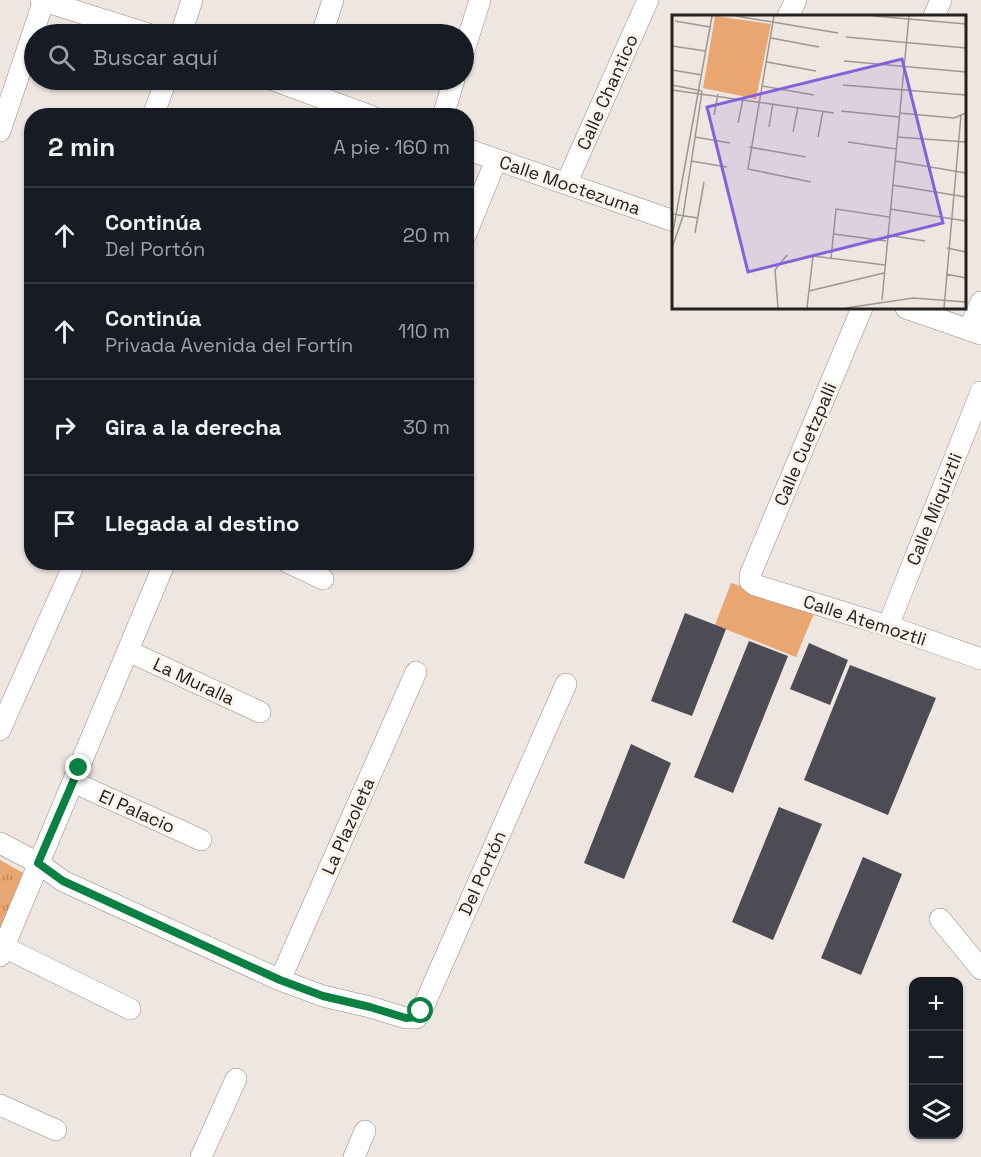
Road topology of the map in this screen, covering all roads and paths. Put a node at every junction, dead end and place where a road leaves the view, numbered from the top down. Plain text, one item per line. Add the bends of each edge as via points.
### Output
1 (43, 0) edge
2 (192, 0) edge
3 (333, 0) edge
4 (480, 0) edge
5 (648, 0) edge
6 (796, 0) edge
7 (941, 0) edge
8 (788, 15) edge
9 (934, 15) edge
10 (35, 24) edge
11 (117, 24) edge
12 (184, 24) edge
13 (325, 24) edge
14 (472, 24) edge
15 (24, 58) edge
16 (162, 90) edge
17 (309, 90) edge
18 (451, 90) edge
19 (322, 107) edge
20 (156, 108) edge
21 (445, 108) edge
22 (0, 131) edge
23 (474, 152) edge
24 (496, 160) junction
25 (566, 184) junction
26 (474, 214) edge
27 (672, 220) edge
28 (981, 302) edge
29 (862, 309) edge
30 (909, 309) edge
31 (975, 332) edge
32 (981, 392) edge
33 (71, 570) edge
34 (162, 570) edge
35 (304, 570) edge
36 (323, 579) dead end
37 (750, 581) joint
38 (888, 626) junction
39 (128, 651) junction
40 (981, 659) edge
41 (416, 672) dead end
42 (566, 684) dead end
43 (260, 712) dead end
44 (0, 730) edge
45 (73, 782) junction
46 (201, 840) dead end
47 (0, 843) edge
48 (38, 863) junction
49 (940, 919) dead end
50 (2, 952) edge
51 (981, 969) edge
52 (280, 980) junction
53 (130, 1010) dead end
54 (237, 1079) dead end
55 (0, 1104) edge
56 (56, 1130) dead end
57 (365, 1131) dead end
58 (201, 1157) edge
59 (354, 1157) edge

1 - 10 street
1 - 11 street
2 - 12 street
3 - 13 street
4 - 14 street
5 - 25 street, Calle Chantico
6 - 8 street
7 - 9 street
15 - 22 street
16 - 20 street
17 - 19 street
18 - 21 street
23 - 24 street, Calle Moctezuma
24 - 25 street, Calle Moctezuma
24 - 26 street
25 - 27 street, Calle Moctezuma
28 - 31 street
29 - 37 street, Calle Cuetzpalli
30 - 31 street
32 - 38 street, Calle Miquiztli
33 - 44 street
34 - 39 street
35 - 36 street
37 - 38 street, Calle Atemoztli
38 - 40 street, Calle Atemoztli
39 - 43 street, La Muralla
39 - 45 street
41 - 52 street, La Plazoleta
42 - 52 street, Del Portón via 416,1017 406,1018 323,996
45 - 46 street, El Palacio
45 - 48 street
47 - 48 street, Del Portón
48 - 50 street
48 - 52 street, Del Portón via 63,881
49 - 51 street
50 - 53 street
54 - 58 street
55 - 56 street
57 - 59 street

